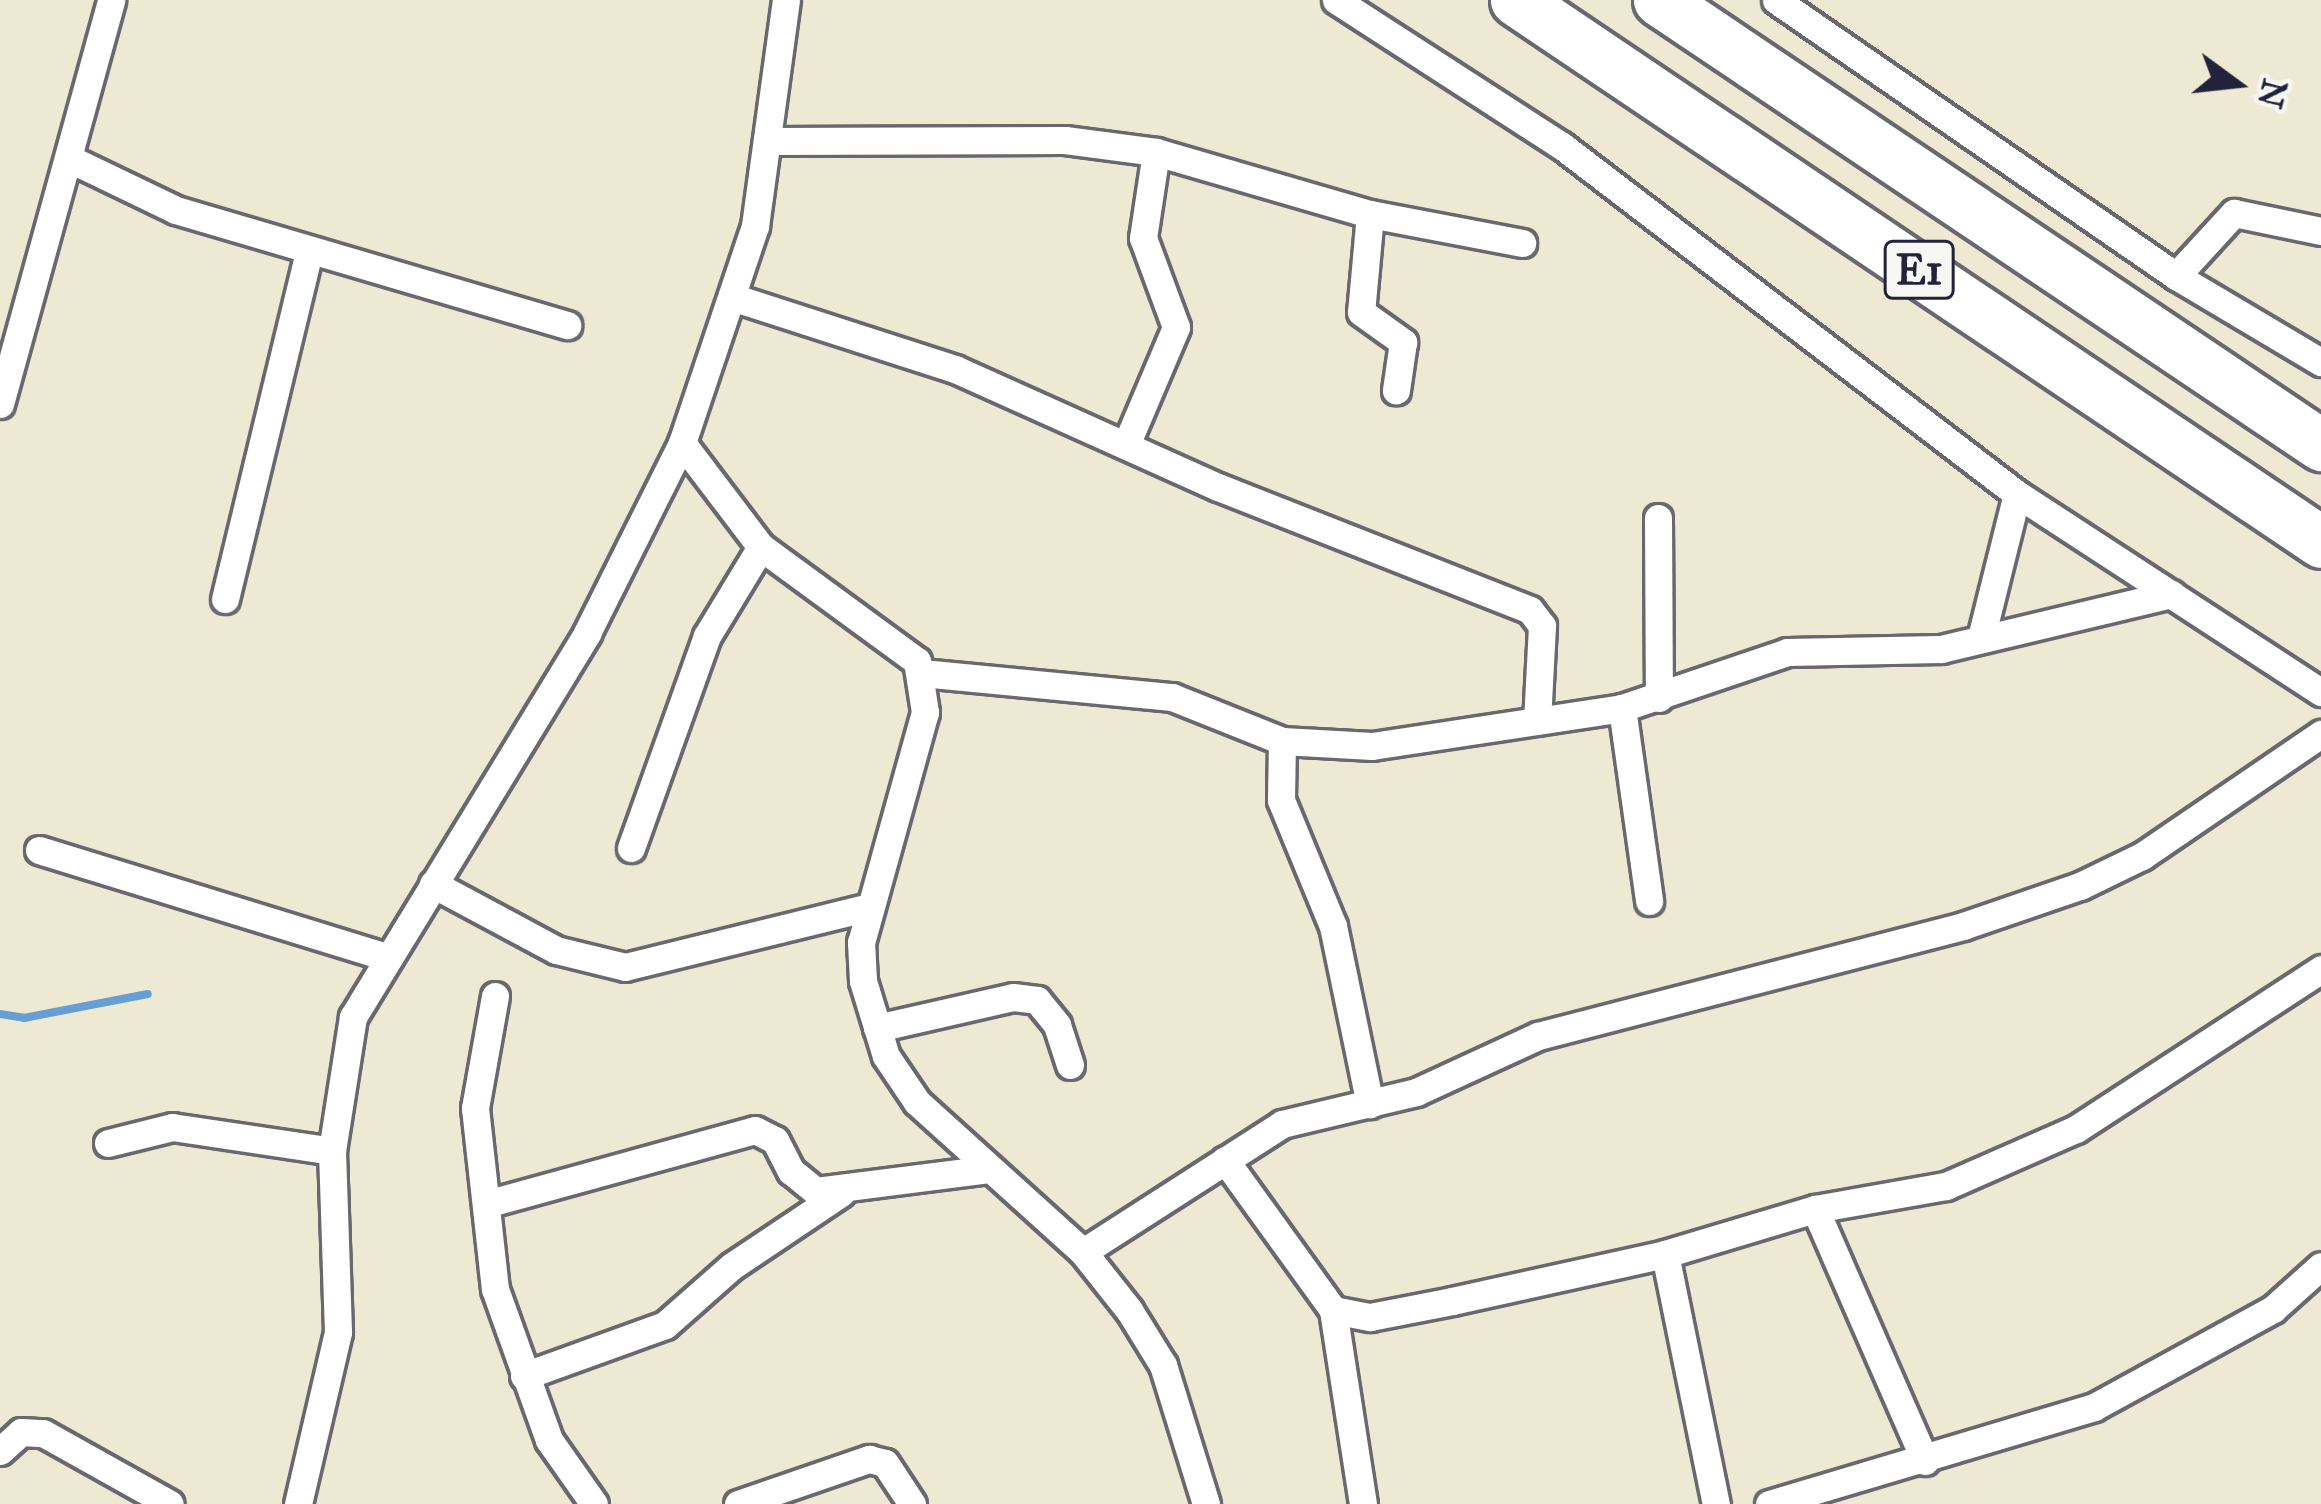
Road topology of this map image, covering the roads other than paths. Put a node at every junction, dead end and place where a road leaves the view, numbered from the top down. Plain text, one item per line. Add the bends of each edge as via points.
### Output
1 (111, 0) edge
2 (786, 0) edge
3 (1336, 0) edge
4 (1516, 0) edge
5 (1659, 0) edge
6 (1776, 0) edge
7 (768, 141) junction
8 (1156, 152) junction
9 (72, 160) junction
10 (1370, 214) junction
11 (2321, 231) edge
12 (1522, 243) dead end
13 (309, 251) junction
14 (2176, 276) junction
15 (735, 298) junction
16 (567, 325) dead end
17 (2321, 362) edge
18 (1396, 390) dead end
19 (0, 404) edge
20 (682, 443) junction
21 (1126, 445) junction
22 (2321, 446) edge
23 (2017, 494) junction
24 (1658, 518) dead end
25 (2321, 542) edge
26 (761, 547) junction
27 (2172, 595) junction
28 (225, 598) dead end
29 (1981, 638) junction
30 (922, 673) junction
31 (2321, 692) edge
32 (1658, 698) junction
33 (1622, 708) junction
34 (1538, 721) junction
35 (2321, 734) edge
36 (1282, 741) junction
37 (631, 848) dead end
38 (39, 850) dead end
39 (433, 884) junction
40 (1649, 901) dead end
41 (866, 908) junction
42 (387, 957) junction
43 (2321, 969) edge
44 (495, 996) dead end
45 (877, 1028) junction
46 (1070, 1065) dead end
47 (1370, 1104) junction
48 (108, 1143) dead end
49 (332, 1151) junction
50 (1225, 1160) junction
51 (989, 1169) junction
52 (841, 1193) junction
53 (486, 1204) junction
54 (1816, 1209) junction
55 (1083, 1252) junction
56 (1665, 1254) junction
57 (2321, 1267) edge
58 (1333, 1310) junction
59 (524, 1376) junction
60 (0, 1451) edge
61 (1925, 1461) junction
62 (170, 1504) edge
63 (298, 1504) edge
64 (594, 1504) edge
65 (738, 1504) edge
66 (912, 1504) edge
67 (1206, 1504) edge
68 (1363, 1504) edge
69 (1716, 1504) edge
70 (1769, 1504) edge

1 - 9 street
2 - 7 street
3 - 23 street via 1562,146
4 - 25 highway, E1
5 - 22 highway, E1
6 - 14 street
7 - 8 street via 1065,140
7 - 15 street
8 - 10 street
8 - 21 street via 1143,238 1176,327
9 - 13 street via 143,198
9 - 19 street
10 - 12 street
10 - 18 street via 1361,312 1403,342
11 - 14 street via 2234,213
13 - 16 street
13 - 28 street
14 - 17 street
15 - 20 street
15 - 21 street via 914,353
20 - 26 street
20 - 39 street via 587,633
21 - 34 street via 1530,610 1542,626
23 - 27 street
23 - 29 street
24 - 32 street
26 - 30 street via 894,639
26 - 37 street via 707,636
27 - 29 street
27 - 31 street
29 - 32 street via 1941,649 1786,652
30 - 36 street via 1172,697
30 - 41 street via 925,712
32 - 33 street
33 - 34 street
33 - 40 street
34 - 36 street via 1372,746
35 - 47 street via 2142,856 2080,886 1963,926 1538,1036
36 - 47 street via 1281,800 1333,926
38 - 42 street
39 - 41 street via 556,950 625,967
39 - 42 street
41 - 45 street via 863,981
42 - 49 street via 353,1017
43 - 54 street via 2076,1129 2018,1158 1946,1186
44 - 53 street via 475,1108
45 - 46 street via 1013,997 1037,1000 1057,1025
45 - 51 street via 917,1102
47 - 50 street via 1259,1132
48 - 49 street via 172,1127
49 - 63 street via 338,1332
50 - 55 street
50 - 58 street
51 - 52 street
51 - 55 street
52 - 53 street via 816,1191 791,1171 775,1140 755,1130
52 - 59 street via 732,1266 665,1325
53 - 59 street via 495,1289
54 - 56 street
54 - 61 street
55 - 67 street via 1163,1365
56 - 58 street via 1370,1317
56 - 69 street
57 - 61 street via 2273,1310 2128,1392
58 - 68 street
59 - 64 street via 549,1440
60 - 62 street via 21,1432 43,1433
61 - 70 street
65 - 66 street via 869,1459 885,1463

